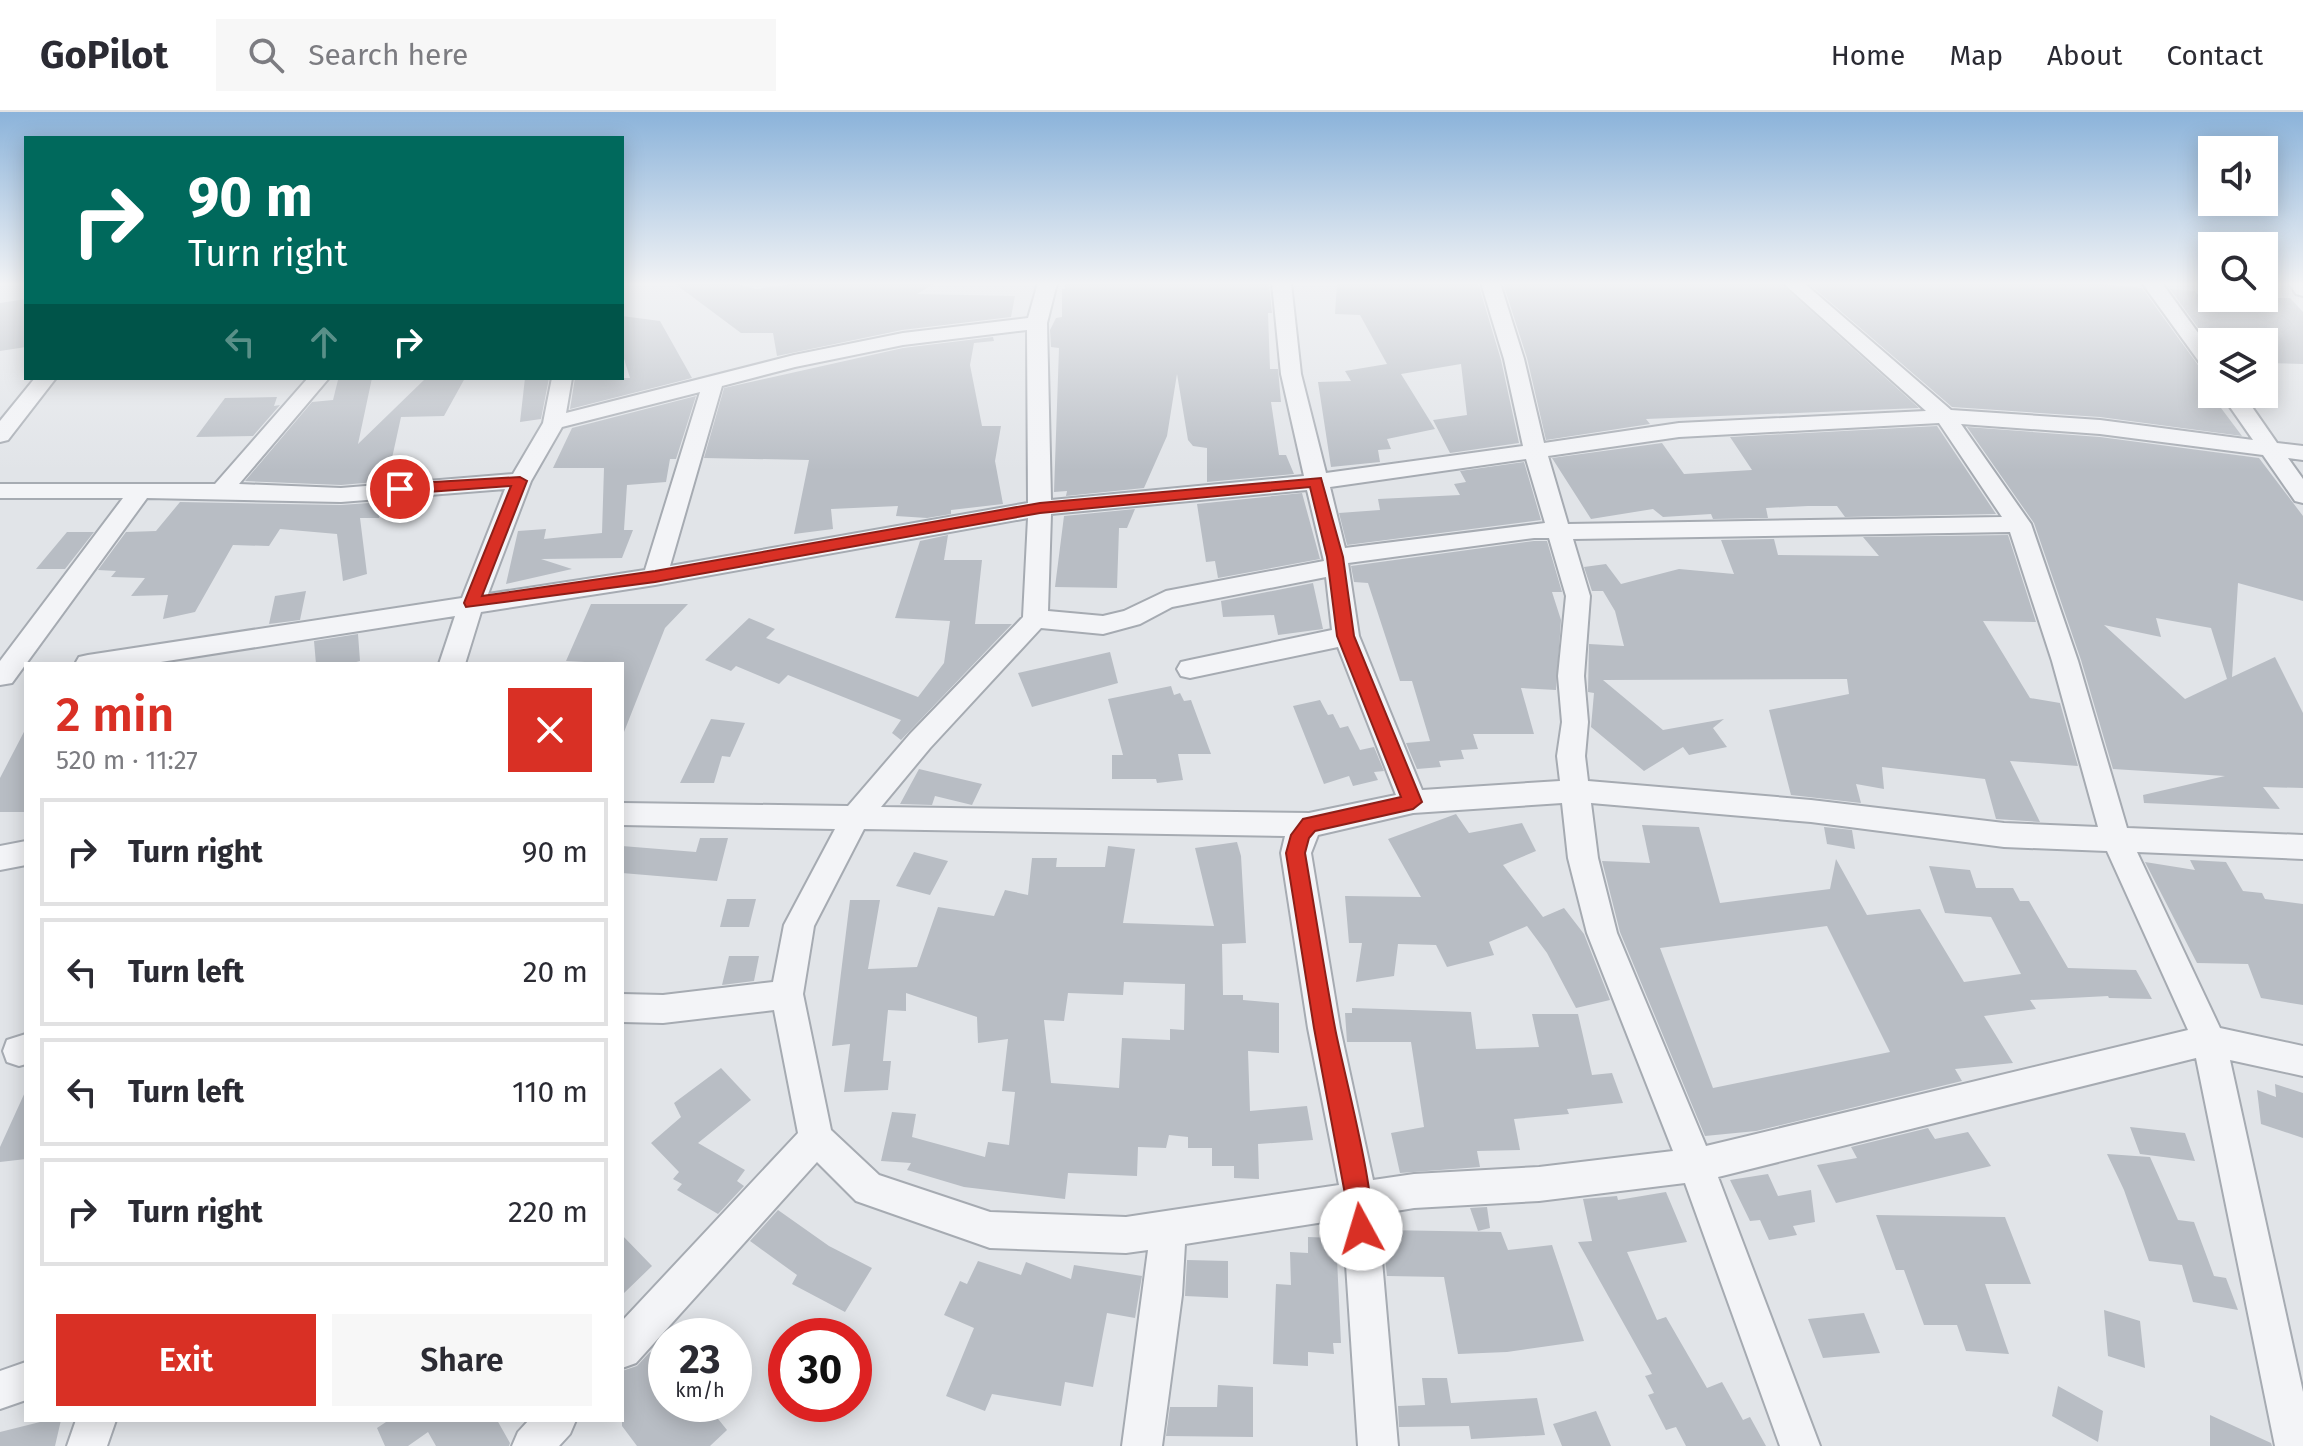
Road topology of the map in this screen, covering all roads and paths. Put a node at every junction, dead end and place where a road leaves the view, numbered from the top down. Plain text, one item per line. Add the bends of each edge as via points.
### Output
1 (872, 345) edge
2 (1037, 345) edge
3 (1288, 345) edge
4 (1510, 345) edge
5 (1864, 345) edge
6 (44, 380) edge
7 (317, 380) edge
8 (562, 380) edge
9 (713, 382) junction
10 (2242, 408) edge
11 (1945, 416) junction
12 (554, 423) junction
13 (0, 435) edge
14 (2270, 447) junction
15 (1535, 450) junction
16 (2303, 453) edge
17 (520, 481) junction
18 (1316, 482) junction
19 (0, 491) edge
20 (221, 491) junction
21 (140, 492) junction
22 (2303, 496) edge
23 (1040, 508) junction
24 (2019, 524) junction
25 (1561, 534) junction
26 (1336, 562) junction
27 (655, 577) junction
28 (472, 603) junction
29 (1035, 619) junction
30 (1346, 636) junction
31 (101, 662) edge
32 (453, 662) edge
33 (1190, 669) dead end
34 (10, 675) edge
35 (1574, 791) junction
36 (1413, 802) junction
37 (624, 814) edge
38 (857, 816) junction
39 (1309, 825) junction
40 (2116, 839) junction
41 (2303, 847) edge
42 (24, 853) edge
43 (0, 858) edge
44 (787, 994) junction
45 (624, 1008) edge
46 (2209, 1040) junction
47 (2303, 1061) edge
48 (816, 1138) junction
49 (1696, 1165) junction
50 (1359, 1198) junction
51 (1168, 1228) junction
52 (624, 1347) edge
53 (24, 1382) edge
54 (0, 1390) edge
55 (95, 1422) edge
56 (87, 1446) edge
57 (1142, 1446) edge
58 (1378, 1446) edge
59 (1800, 1446) edge
60 (2295, 1446) edge

1 - 9 street
2 - 23 street
3 - 18 street
4 - 15 street
5 - 11 street
6 - 13 street
7 - 20 street
8 - 12 street
9 - 12 street
9 - 27 street
10 - 14 street
11 - 14 street
11 - 15 street via 1679,430
11 - 24 street
12 - 17 street
14 - 16 street
14 - 22 street
15 - 18 street
15 - 25 street
17 - 20 street via 341,495
17 - 28 street
18 - 23 street
18 - 26 street
19 - 21 street
20 - 21 street
21 - 34 street
23 - 27 street
23 - 29 street
24 - 25 street
24 - 40 street
25 - 26 street via 1534,530
25 - 35 street via 1578,596 1571,676
26 - 29 street via 1166,600 1103,625
26 - 30 street
27 - 28 street
28 - 31 street
28 - 32 street
29 - 38 street
30 - 33 street
30 - 36 street
35 - 36 street
35 - 40 street via 1811,811 2004,835
35 - 49 street via 1583,858 1602,933
36 - 39 street
37 - 38 street
38 - 39 street
38 - 44 street via 799,925
39 - 50 street via 1296,853
40 - 41 street
40 - 46 street
42 - 43 street
44 - 45 street via 663,1009
44 - 48 street
46 - 47 street
46 - 49 street
46 - 60 street
48 - 51 street via 868,1189 990,1230 1126,1235
48 - 52 street
49 - 50 street
49 - 59 street
50 - 51 street
50 - 58 street
51 - 57 street
53 - 54 street
55 - 56 street

